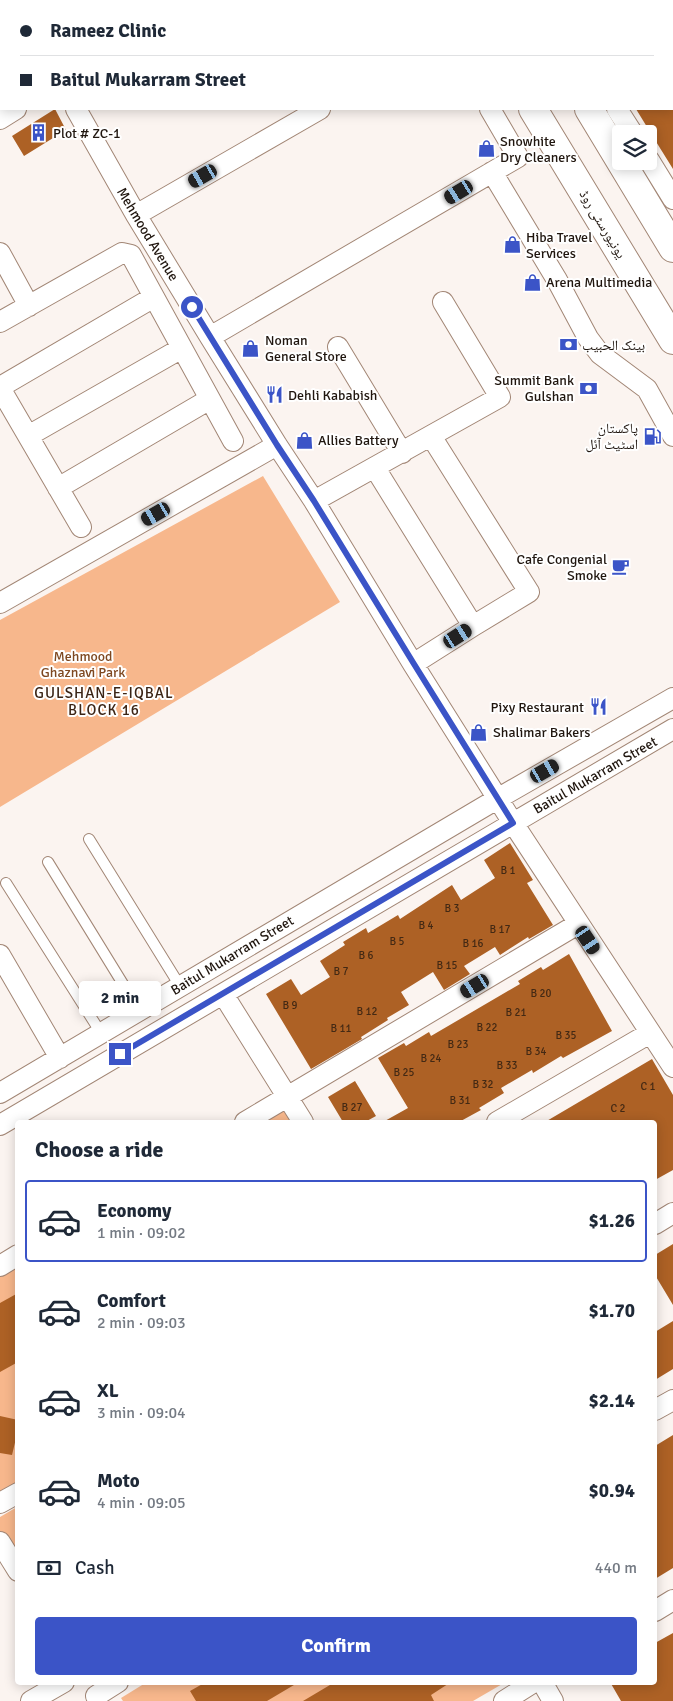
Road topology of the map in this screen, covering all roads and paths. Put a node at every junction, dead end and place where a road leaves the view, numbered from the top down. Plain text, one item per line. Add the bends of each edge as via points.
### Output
1 (14, 110) edge
2 (77, 110) edge
3 (318, 110) edge
4 (495, 110) edge
5 (534, 110) edge
6 (590, 110) edge
7 (618, 110) edge
8 (0, 119) edge
9 (627, 125) edge
10 (655, 170) edge
11 (492, 172) junction
12 (673, 199) edge
13 (136, 215) junction
14 (673, 248) edge
15 (0, 254) edge
16 (154, 297) junction
17 (443, 302) dead end
18 (29, 306) junction
19 (0, 322) edge
20 (210, 337) junction
21 (673, 340) edge
22 (338, 347) dead end
23 (182, 348) junction
24 (0, 387) edge
25 (210, 399) junction
26 (28, 436) junction
27 (431, 436) junction
28 (673, 436) edge
29 (233, 441) dead end
30 (277, 445) junction
31 (402, 453) junction
32 (375, 468) junction
33 (58, 488) junction
34 (314, 501) junction
35 (81, 527) dead end
36 (0, 602) edge
37 (472, 626) junction
38 (414, 664) junction
39 (673, 698) edge
40 (673, 729) edge
41 (497, 799) junction
42 (513, 823) junction
43 (89, 839) dead end
44 (48, 862) dead end
45 (6, 883) dead end
46 (578, 924) junction
47 (2, 962) edge
48 (180, 986) junction
49 (223, 994) junction
50 (139, 1010) junction
51 (102, 1033) junction
52 (650, 1033) junction
53 (60, 1058) junction
54 (673, 1067) edge
55 (0, 1093) edge
56 (288, 1098) junction
57 (249, 1120) edge
58 (302, 1120) edge
59 (500, 1120) edge
60 (0, 1124) edge
61 (673, 1213) edge
62 (657, 1223) edge
63 (15, 1258) edge
64 (0, 1266) edge
65 (673, 1400) edge
66 (657, 1409) edge
67 (15, 1494) edge
68 (0, 1503) edge
69 (0, 1542) edge
70 (15, 1566) edge
71 (673, 1600) edge
72 (657, 1610) edge
73 (59, 1685) edge
74 (111, 1685) edge
75 (529, 1685) edge
76 (544, 1685) edge
77 (94, 1693) edge
78 (31, 1701) edge
79 (504, 1701) edge
80 (553, 1701) edge

1 - 8 street
2 - 13 street, Mehmood Avenue
3 - 13 street
4 - 11 street via 518,157
5 - 21 main road, یونیورسٹی روڈ
6 - 14 main road
7 - 9 street
10 - 12 street
11 - 20 street
11 - 28 street via 588,338 600,354 647,389
13 - 20 street, Mehmood Avenue
15 - 18 street
16 - 18 street via 131,255 122,253
16 - 23 street
16 - 24 street
17 - 27 street via 500,397
18 - 19 street
20 - 30 street, Mehmood Avenue
22 - 31 street
23 - 25 street
23 - 26 street
24 - 26 street
25 - 29 street
25 - 33 street
26 - 33 street
27 - 31 street
27 - 37 street via 529,592
30 - 34 street, Mehmood Avenue
30 - 36 street
31 - 32 street
32 - 34 street
32 - 37 street
33 - 35 street
34 - 38 street, Mehmood Avenue
37 - 38 street
38 - 41 street, Mehmood Avenue
39 - 41 street, Baitul Mukarram Street
40 - 42 street, Baitul Mukarram Street
41 - 42 street, Mehmood Avenue
41 - 48 street, Baitul Mukarram Street
42 - 46 street, Mehmood Avenue
42 - 49 street, Baitul Mukarram Street
43 - 48 lane
44 - 50 lane
45 - 51 lane
46 - 52 street, Mehmood Avenue
46 - 56 street
47 - 53 street
48 - 50 street, Baitul Mukarram Street
49 - 56 street
49 - 60 street, Baitul Mukarram Street
50 - 51 street, Baitul Mukarram Street
51 - 53 street, Baitul Mukarram Street
52 - 54 street, Mehmood Avenue
52 - 59 street
53 - 55 street, Baitul Mukarram Street
56 - 57 street
56 - 58 street
61 - 62 street
63 - 64 street
65 - 66 street
67 - 68 street
69 - 70 street
71 - 72 street
73 - 78 street
74 - 77 street
75 - 79 street
76 - 80 street

